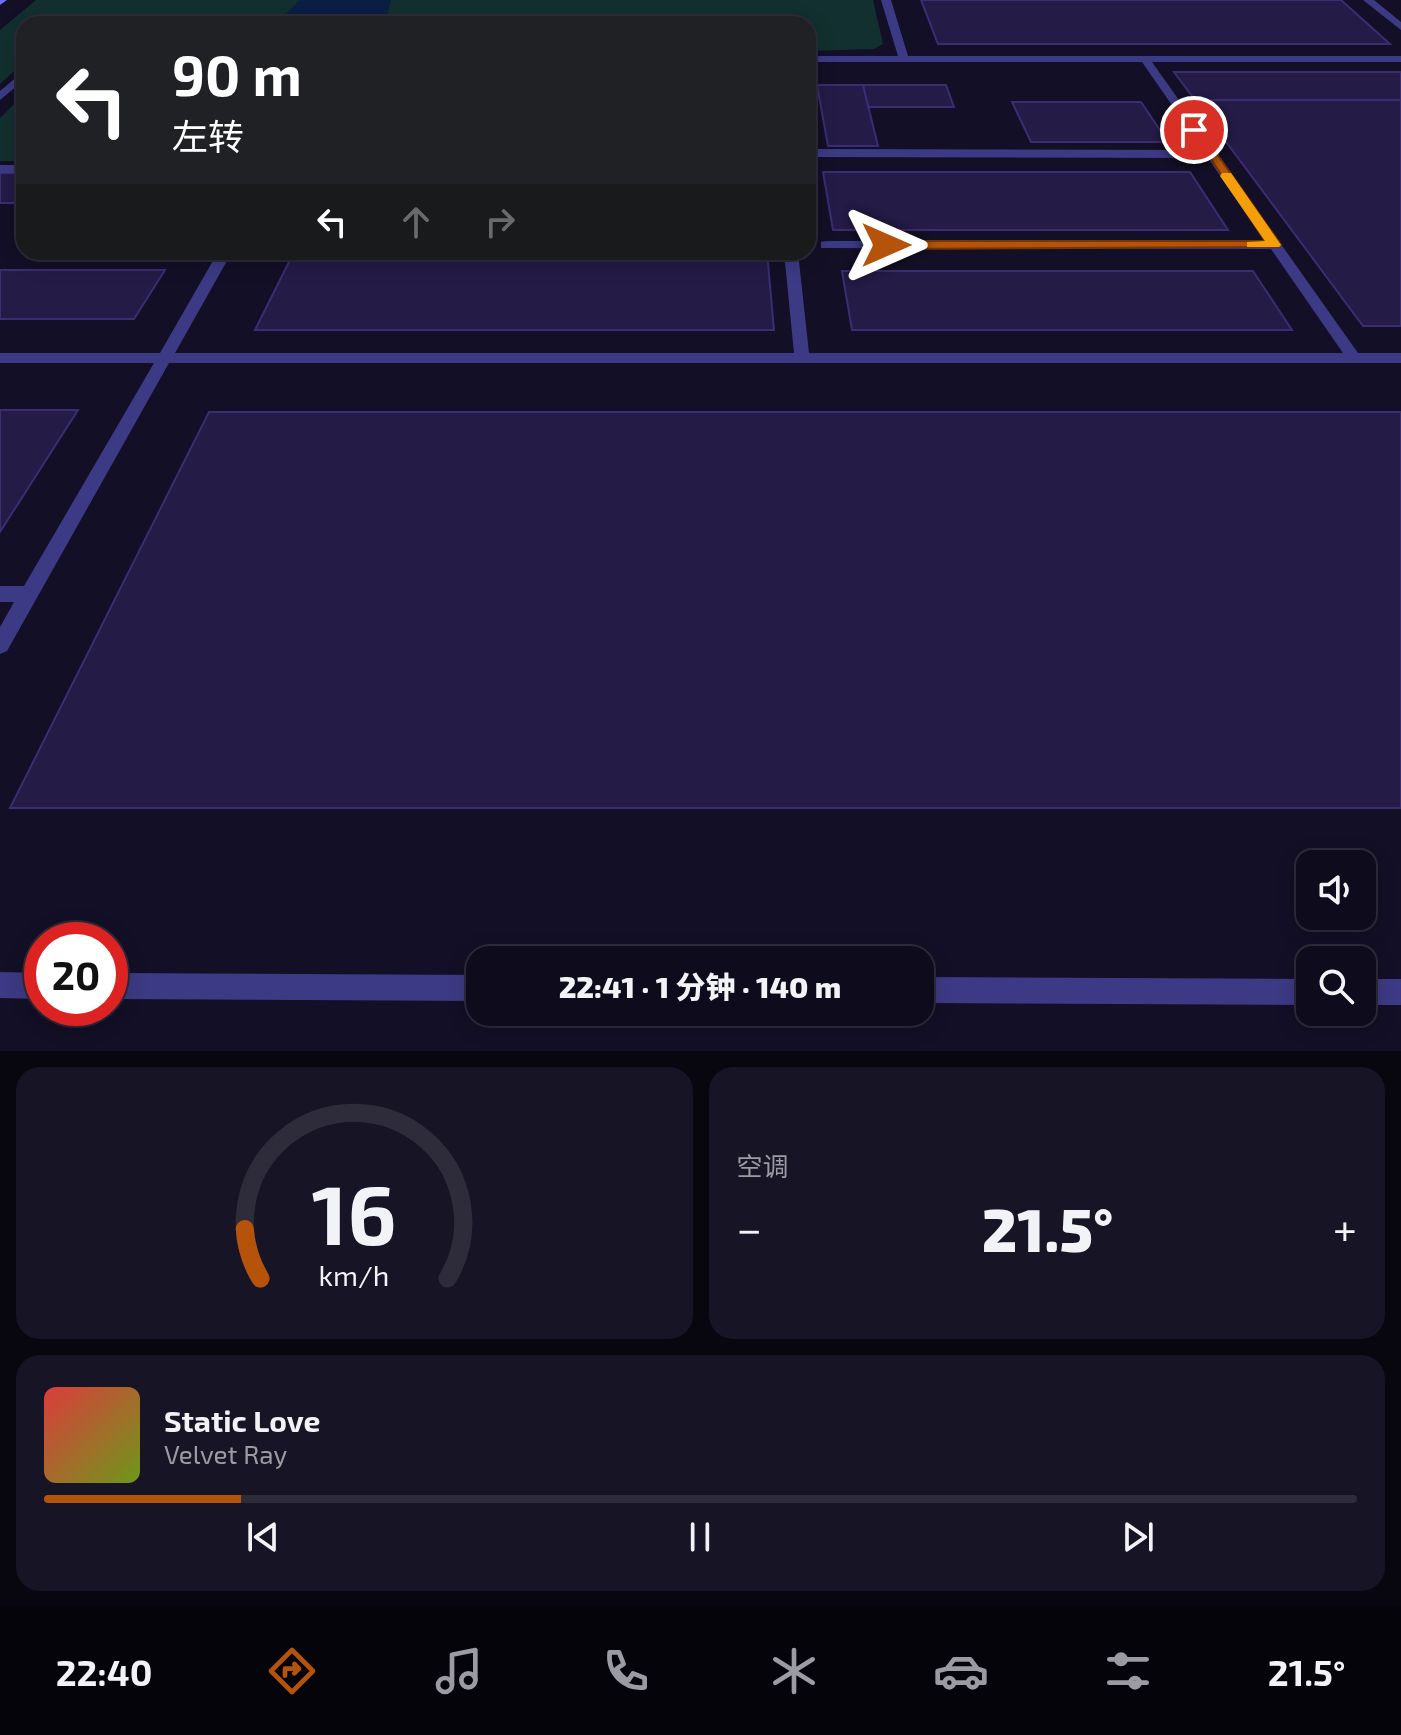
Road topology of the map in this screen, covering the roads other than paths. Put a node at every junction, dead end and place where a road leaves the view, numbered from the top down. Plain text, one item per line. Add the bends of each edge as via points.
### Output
1 (886, 0) edge
2 (1368, 0) edge
3 (1401, 27) edge
4 (816, 59) edge
5 (904, 59) junction
6 (1145, 59) junction
7 (1401, 59) edge
8 (16, 82) edge
9 (0, 97) edge
10 (816, 153) edge
11 (1211, 154) junction
12 (826, 245) dead end
13 (1274, 245) junction
14 (220, 260) edge
15 (792, 260) edge
16 (0, 358) edge
17 (164, 358) junction
18 (802, 358) junction
19 (1354, 358) junction
20 (1401, 358) edge
21 (0, 594) edge
22 (29, 594) junction
23 (0, 645) edge
24 (0, 985) edge
25 (24, 986) edge
26 (128, 986) edge
27 (466, 988) edge
28 (934, 990) edge
29 (1296, 992) edge
30 (1376, 992) edge
31 (1401, 992) edge

1 - 5 lane
2 - 3 lane
4 - 5 lane
5 - 6 lane
6 - 7 lane
6 - 11 lane
8 - 9 lane
10 - 11 lane
11 - 13 lane
12 - 13 lane
13 - 19 lane
14 - 17 lane
15 - 18 lane
16 - 17 lane
17 - 18 lane
17 - 22 lane
18 - 19 lane
19 - 20 lane
21 - 22 lane
22 - 23 lane
24 - 25 lane
26 - 27 lane
28 - 29 lane
30 - 31 lane

